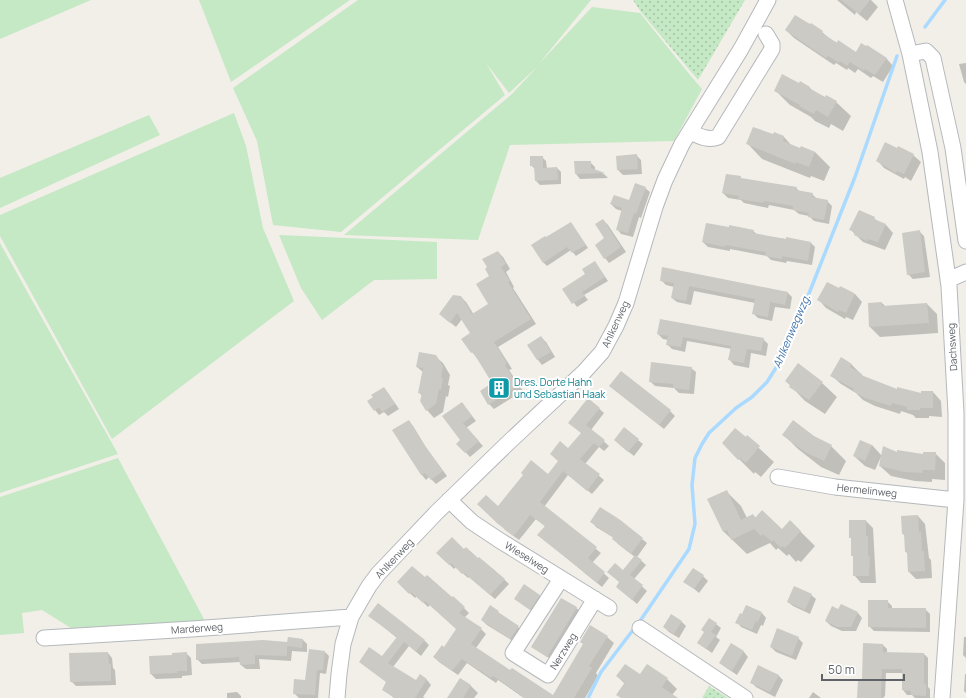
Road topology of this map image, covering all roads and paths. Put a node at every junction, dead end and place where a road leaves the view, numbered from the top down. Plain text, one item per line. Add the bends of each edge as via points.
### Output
1 (768, 0) edge
2 (895, 0) edge
3 (766, 34) dead end
4 (910, 54) junction
5 (690, 132) junction
6 (953, 148) junction
7 (930, 152) junction
8 (966, 241) edge
9 (966, 272) edge
10 (948, 280) junction
11 (961, 451) edge
12 (778, 477) dead end
13 (449, 500) junction
14 (956, 500) junction
15 (561, 579) junction
16 (595, 599) junction
17 (609, 608) dead end
18 (351, 617) junction
19 (640, 628) dead end
20 (44, 638) dead end
21 (338, 698) edge
22 (745, 698) edge
23 (942, 698) edge

1 - 5 street, Ahlkenweg
2 - 4 street, Dachsweg
3 - 5 street via 772,49 718,137 705,138
4 - 6 street via 926,51 933,58
4 - 7 street, Dachsweg
5 - 13 street, Ahlkenweg via 665,180 625,305 602,352
6 - 7 street
6 - 8 street
7 - 10 street, Dachsweg
9 - 10 street
10 - 11 street, Dachsweg via 956,413
11 - 14 street, Dachsweg
12 - 14 street, Hermelinweg via 835,487
13 - 15 street, Wieselweg via 472,522
13 - 18 street, Ahlkenweg via 378,574
14 - 23 street, Dachsweg
15 - 16 street, Wieselweg
15 - 16 street, Nerzweg via 513,653 548,675
16 - 17 street, Wieselweg
18 - 20 street, Marderweg
18 - 21 street, Ahlkenweg via 343,644
19 - 22 street

